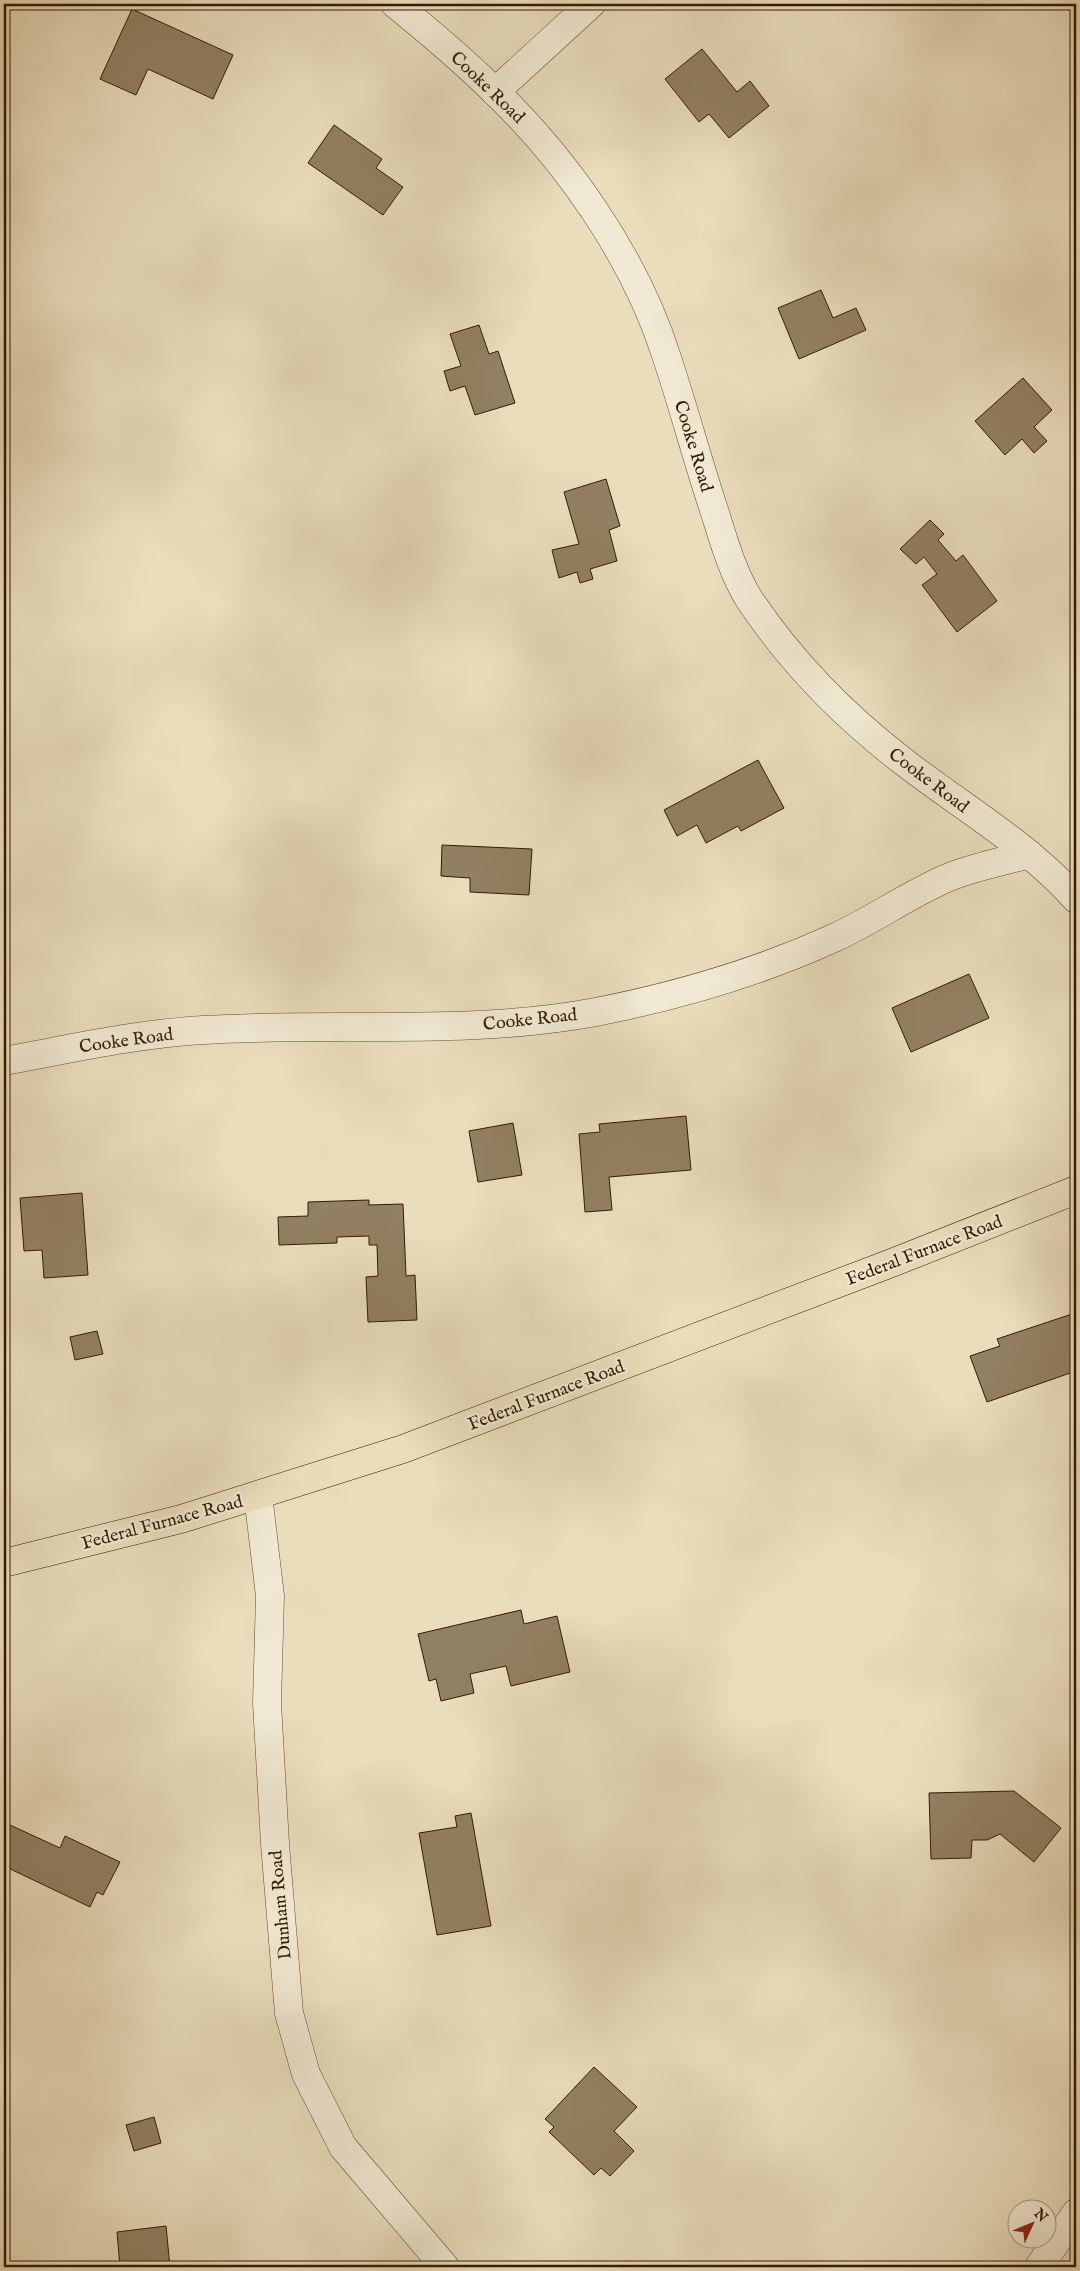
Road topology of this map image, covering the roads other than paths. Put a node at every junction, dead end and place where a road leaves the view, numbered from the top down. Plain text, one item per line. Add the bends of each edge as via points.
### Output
1 (395, 4) edge
2 (591, 4) edge
3 (495, 92) junction
4 (1029, 854) junction
5 (1076, 900) edge
6 (4, 1061) edge
7 (1076, 1190) edge
8 (258, 1495) junction
9 (4, 1562) edge
10 (1076, 2213) edge
11 (445, 2267) edge
12 (1038, 2267) edge

1 - 3 street, Cooke Road
2 - 3 street
3 - 4 street, Cooke Road via 540,138 580,191 616,246 647,304 667,356 728,554 747,595 776,637 809,676 874,738
4 - 5 street, Cooke Road
4 - 6 street, Cooke Road via 949,877 836,937 758,968 678,993 593,1012 482,1024 144,1034
7 - 8 main road, Federal Furnace Road via 403,1449
8 - 9 main road, Federal Furnace Road via 181,1519
8 - 11 street, Dunham Road via 270,1596 267,1703 289,2013 306,2074 343,2147
10 - 12 street

